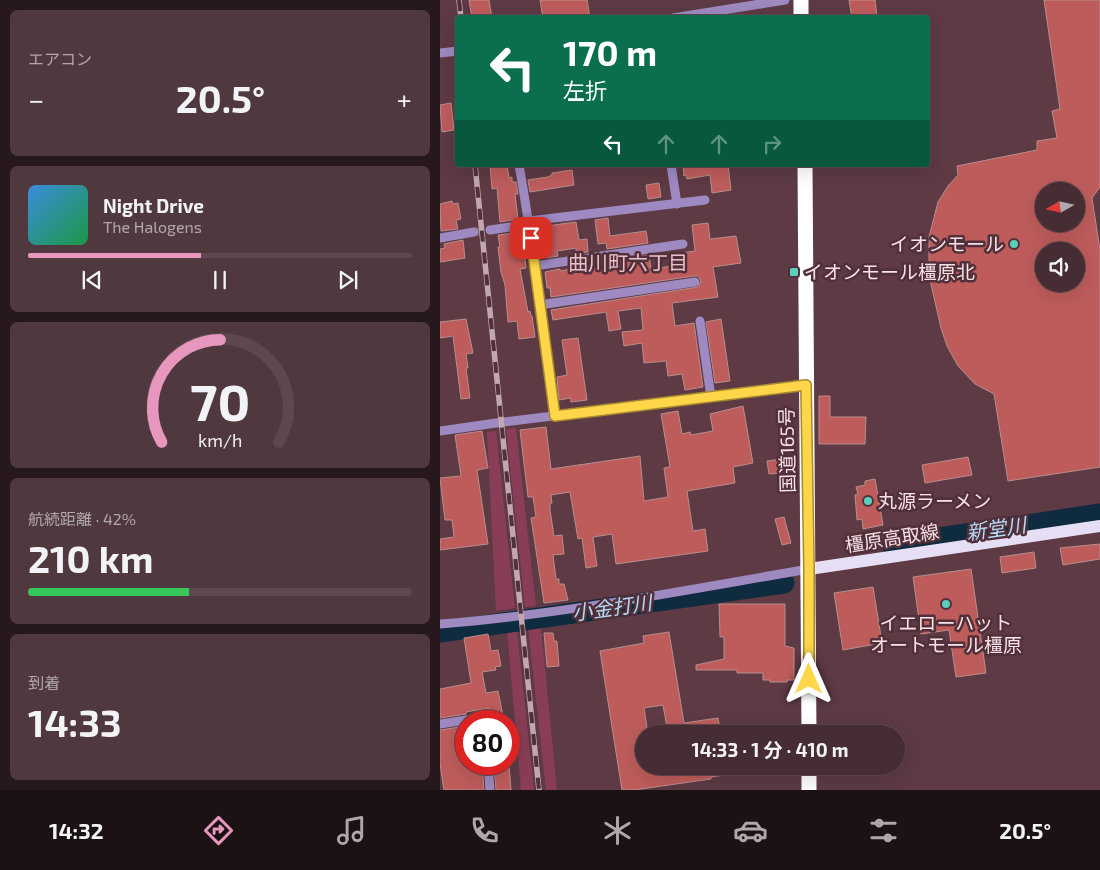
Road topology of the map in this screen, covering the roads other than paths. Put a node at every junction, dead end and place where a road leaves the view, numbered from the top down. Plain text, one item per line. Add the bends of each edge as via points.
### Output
1 (785, 0) edge
2 (801, 0) edge
3 (692, 15) edge
4 (802, 15) edge
5 (455, 51) edge
6 (440, 53) edge
7 (519, 167) edge
8 (671, 167) edge
9 (805, 167) edge
10 (705, 200) dead end
11 (677, 204) junction
12 (530, 223) junction
13 (490, 230) tunnel mouth
14 (474, 232) tunnel mouth
15 (440, 238) edge
16 (683, 244) dead end
17 (534, 266) junction
18 (695, 282) dead end
19 (539, 305) junction
20 (700, 321) dead end
21 (806, 385) junction
22 (712, 397) junction
23 (555, 416) junction
24 (440, 431) edge
25 (1100, 526) edge
26 (809, 569) junction
27 (440, 624) edge
28 (455, 722) edge
29 (440, 724) edge
30 (809, 725) edge
31 (489, 775) edge
32 (809, 775) edge
33 (490, 790) edge
34 (809, 790) edge

1 - 3 street
2 - 4 highway
5 - 6 street
7 - 12 street
8 - 11 street
9 - 21 highway, 国道165号
10 - 11 street
11 - 12 street
12 - 13 street
12 - 17 street
14 - 15 street
16 - 17 street
17 - 19 street
18 - 19 street
19 - 23 street
20 - 22 street
21 - 22 street
21 - 26 highway, 国道165号
22 - 23 street
23 - 24 street
25 - 26 main road, 橿原高取線
26 - 27 street via 590,607
26 - 30 highway, 国道165号
28 - 29 street
31 - 33 street
32 - 34 highway

